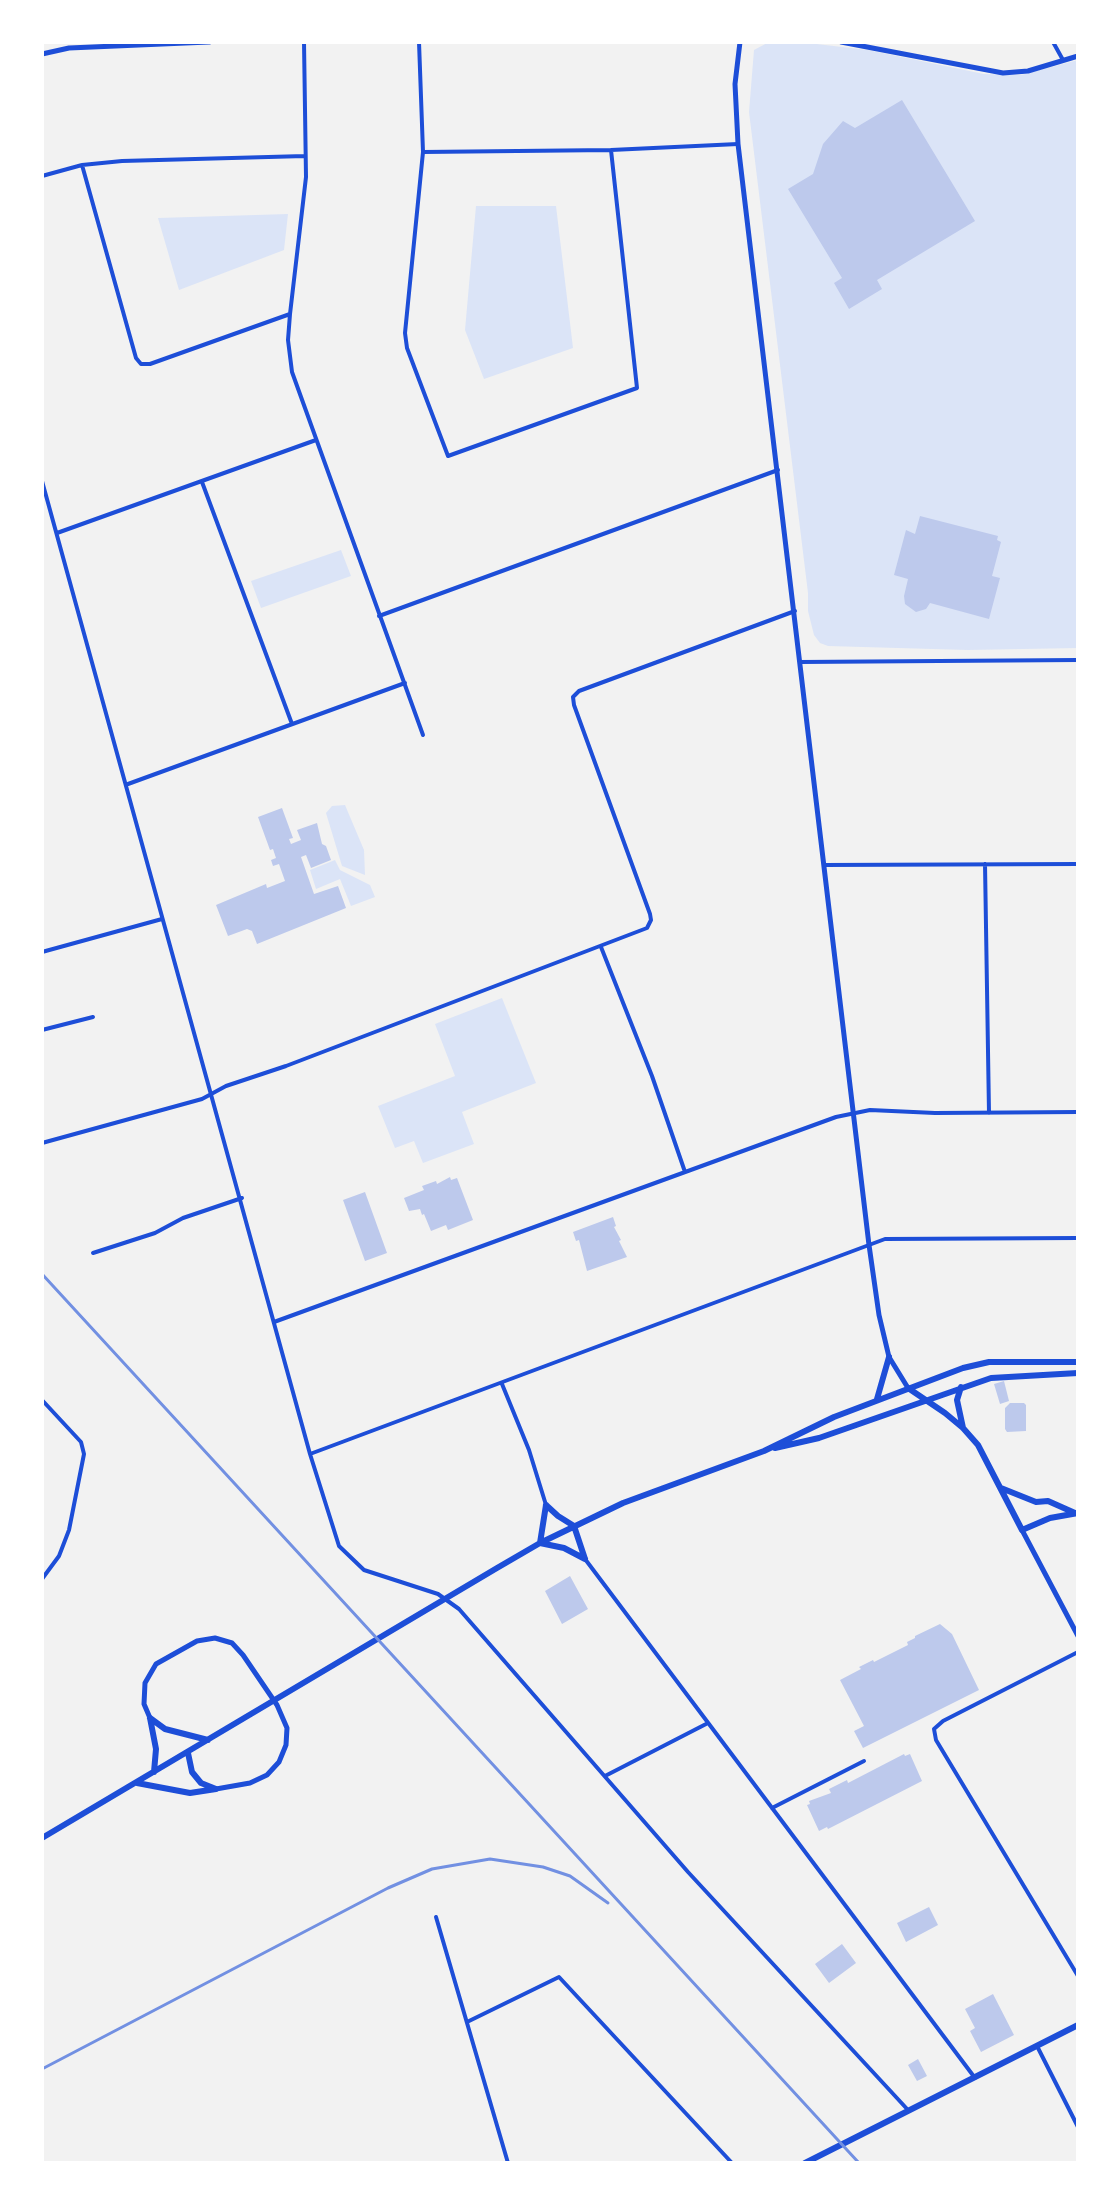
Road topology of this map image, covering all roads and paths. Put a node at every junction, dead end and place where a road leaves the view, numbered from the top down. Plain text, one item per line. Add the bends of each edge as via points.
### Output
1 (209, 42) edge
2 (304, 42) edge
3 (419, 42) edge
4 (740, 42) edge
5 (841, 42) edge
6 (1053, 42) edge
7 (42, 54) edge
8 (1078, 56) edge
9 (1063, 60) junction
10 (738, 144) junction
11 (611, 150) junction
12 (423, 152) junction
13 (305, 156) junction
14 (82, 165) junction
15 (42, 176) edge
16 (290, 314) junction
17 (316, 440) junction
18 (778, 470) junction
19 (42, 481) edge
20 (202, 482) junction
21 (57, 533) junction
22 (795, 611) junction
23 (379, 616) junction
24 (1078, 660) edge
25 (800, 662) junction
26 (405, 683) junction
27 (292, 724) junction
28 (423, 735) dead end
29 (128, 784) junction
30 (985, 864) junction
31 (1078, 864) edge
32 (822, 865) junction
33 (162, 919) junction
34 (601, 947) junction
35 (42, 952) edge
36 (93, 1017) dead end
37 (42, 1030) edge
38 (212, 1093) junction
39 (1078, 1112) edge
40 (855, 1113) junction
41 (989, 1113) junction
42 (42, 1143) edge
43 (685, 1172) junction
44 (242, 1198) junction
45 (1078, 1238) edge
46 (869, 1245) junction
47 (93, 1253) dead end
48 (274, 1322) junction
49 (889, 1357) junction
50 (1078, 1362) edge
51 (1078, 1373) edge
52 (502, 1384) junction
53 (961, 1387) junction
54 (908, 1388) junction
55 (877, 1399) junction
56 (42, 1400) edge
57 (926, 1400) junction
58 (963, 1428) junction
59 (764, 1451) junction
60 (310, 1454) junction
61 (1001, 1488) junction
62 (546, 1505) junction
63 (1076, 1513) edge
64 (574, 1526) junction
65 (1022, 1530) junction
66 (540, 1543) junction
67 (585, 1559) junction
68 (42, 1579) edge
69 (1078, 1636) edge
70 (1078, 1652) edge
71 (150, 1718) junction
72 (708, 1723) junction
73 (208, 1740) junction
74 (188, 1753) junction
75 (864, 1761) dead end
76 (154, 1772) junction
77 (605, 1776) junction
78 (137, 1783) junction
79 (216, 1789) junction
80 (772, 1808) junction
81 (42, 1838) edge
82 (436, 1917) dead end
83 (1078, 1976) edge
84 (467, 2022) junction
85 (1078, 2025) edge
86 (1037, 2046) junction
87 (975, 2078) junction
88 (908, 2111) junction
89 (1078, 2127) edge
90 (508, 2163) edge
91 (732, 2163) edge
92 (805, 2163) edge

1 - 7 street via 69,48
2 - 13 street
3 - 12 street
4 - 10 street via 735,84
5 - 9 street via 1003,73
6 - 9 street
8 - 9 street
10 - 11 street
10 - 18 street
11 - 12 street
11 - 12 street via 637,388 448,456 405,333
13 - 14 street
13 - 16 street
14 - 15 street
14 - 16 street via 141,364
16 - 17 street via 292,372
17 - 20 street
17 - 23 street
18 - 22 street
18 - 23 street
19 - 21 street
20 - 21 street
20 - 27 street
21 - 29 street
22 - 25 street
22 - 34 street via 573,697 650,914 644,930
23 - 26 street
24 - 25 street
25 - 32 street
26 - 27 street
26 - 28 street
27 - 29 street
29 - 33 street
30 - 31 street
30 - 32 street
30 - 41 street
32 - 40 street
33 - 35 street
33 - 38 street
34 - 38 street
34 - 43 street
36 - 37 street
38 - 42 street
38 - 44 street
39 - 41 street
40 - 41 street
40 - 43 street
40 - 46 street
43 - 48 street
44 - 47 street
44 - 48 street
45 - 46 street via 885,1239
46 - 49 street
46 - 52 street
48 - 60 street
49 - 54 street
49 - 55 main road
50 - 54 main road via 989,1362
51 - 53 main road via 1004,1376
52 - 60 street
52 - 62 street
53 - 57 main road
53 - 58 main road via 957,1400
54 - 55 main road
54 - 57 main road
55 - 59 main road
56 - 68 street via 81,1442 84,1454 69,1530
57 - 58 main road
57 - 59 main road via 819,1438
58 - 61 main road
59 - 64 main road
60 - 77 street via 335,1538 346,1555 374,1575 438,1594 459,1609
61 - 63 main road
61 - 65 main road
62 - 64 main road
62 - 66 main road
63 - 65 main road
64 - 66 main road
64 - 67 main road
65 - 69 street
66 - 67 main road
66 - 73 main road
67 - 72 street
70 - 83 street via 934,1729
71 - 73 main road via 165,1729
71 - 76 main road
71 - 79 street via 145,1683 156,1664 197,1641 215,1638 232,1643 277,1705 287,1728 286,1745 267,1775
72 - 77 street
72 - 80 street
73 - 74 main road
74 - 76 main road
74 - 79 main road via 192,1772
75 - 80 street
76 - 78 main road
77 - 88 street
78 - 79 main road via 190,1793
78 - 81 main road
80 - 87 street
82 - 84 street
84 - 90 street
84 - 91 street via 559,1977
85 - 86 main road
86 - 87 main road
86 - 89 street
87 - 88 main road
88 - 92 main road

